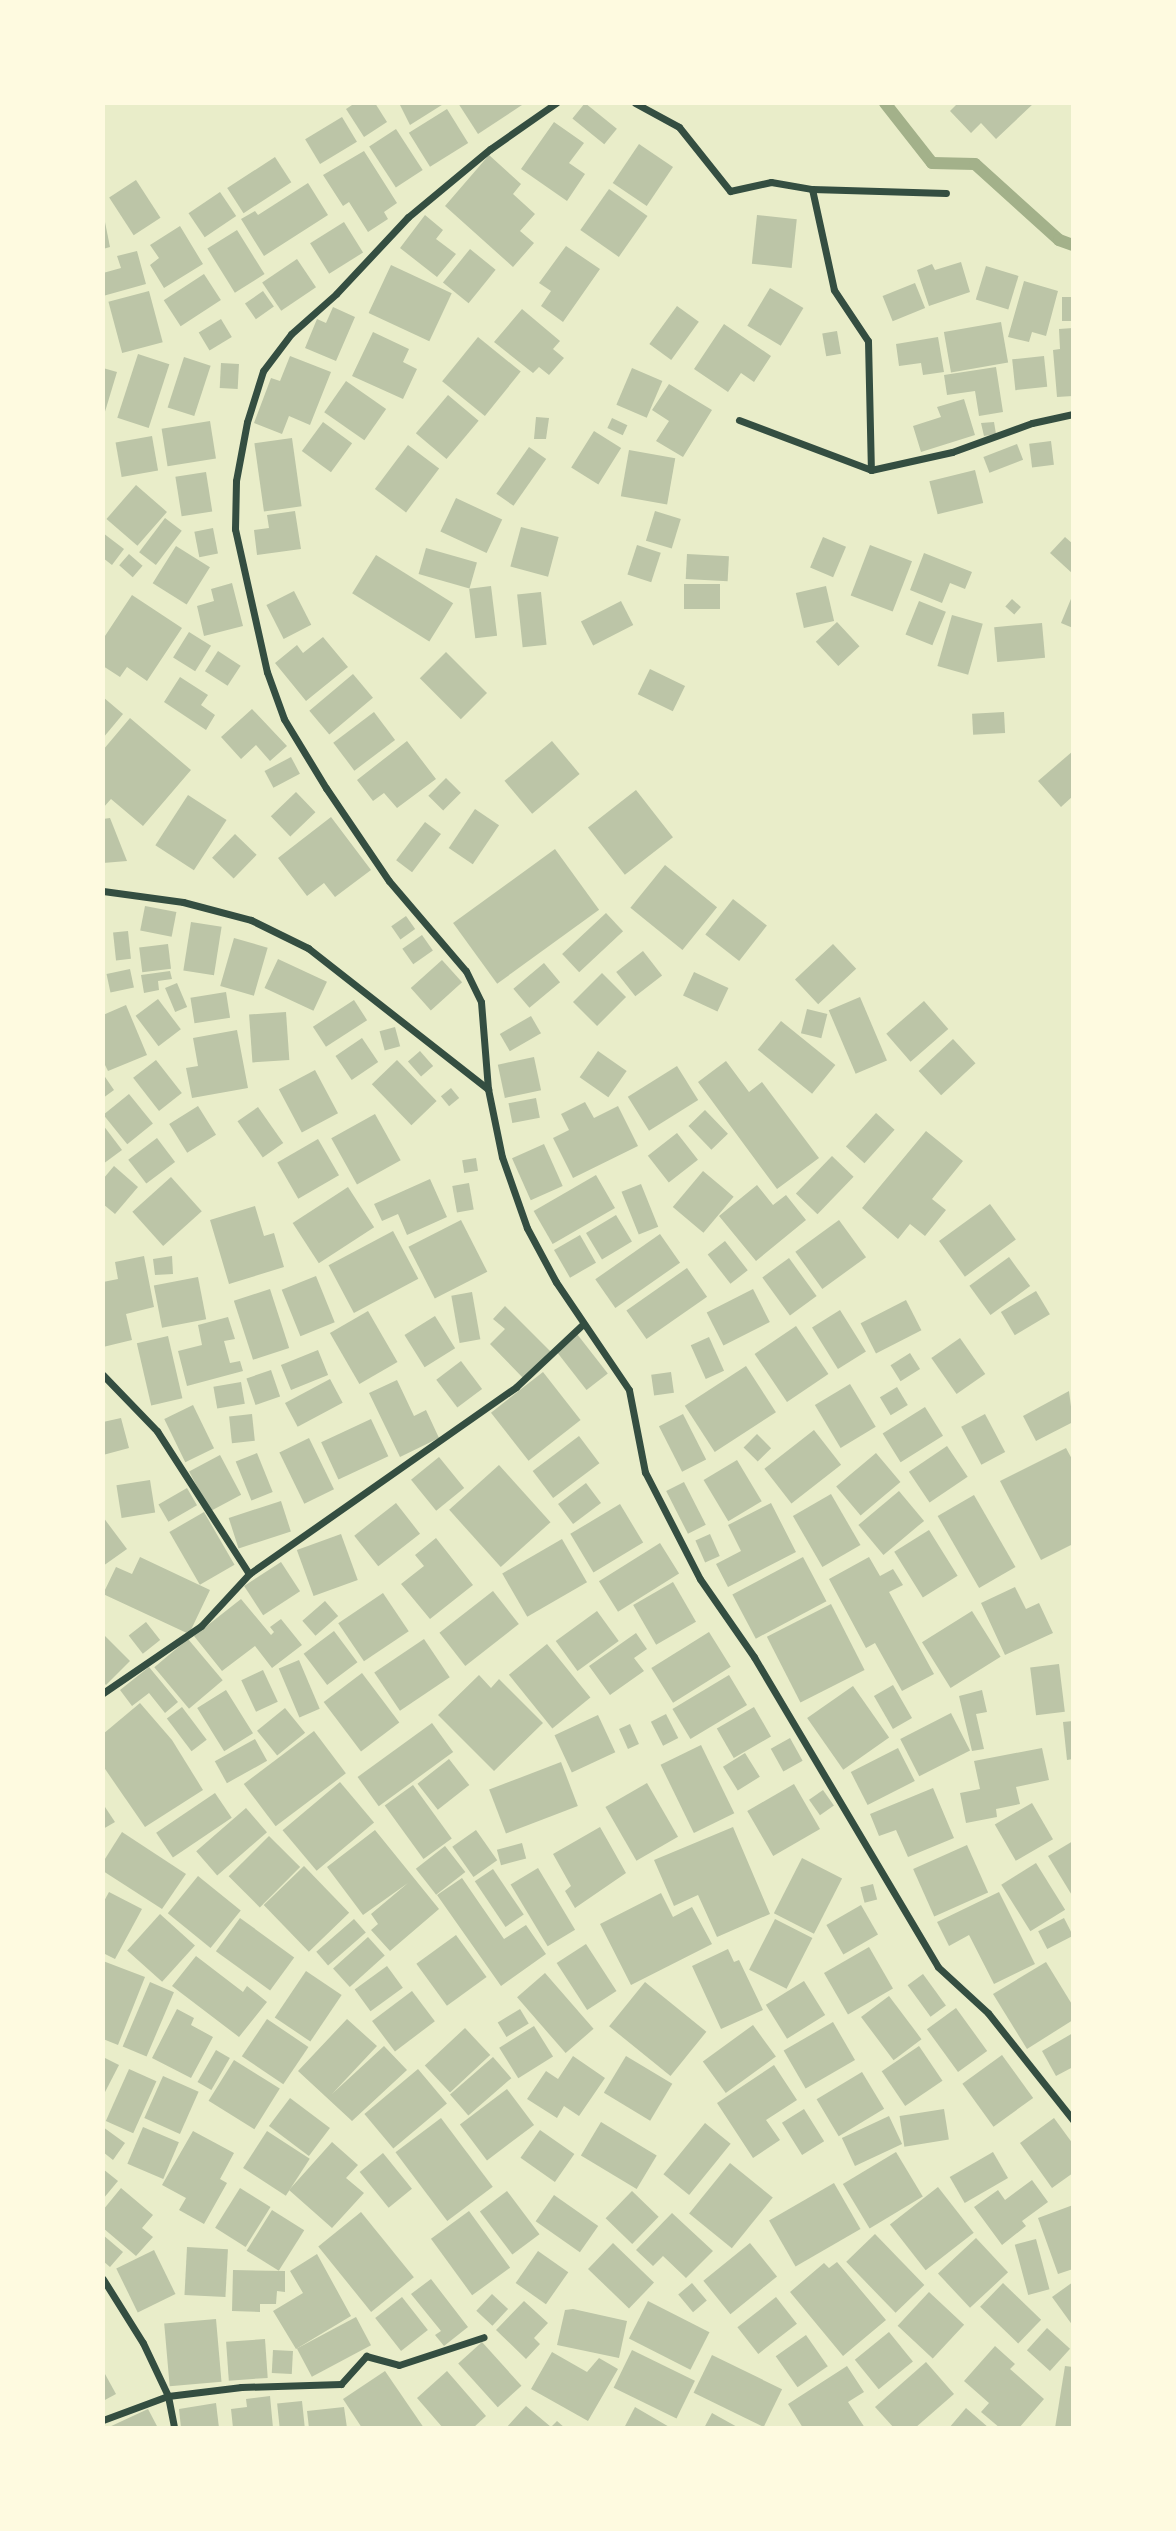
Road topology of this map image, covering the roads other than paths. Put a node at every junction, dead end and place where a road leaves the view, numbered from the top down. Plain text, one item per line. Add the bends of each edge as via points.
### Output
1 (556, 103) edge
2 (635, 103) edge
3 (812, 189) junction
4 (946, 193) dead end
5 (1073, 414) edge
6 (739, 420) dead end
7 (871, 470) junction
8 (103, 891) edge
9 (488, 1089) junction
10 (583, 1324) junction
11 (103, 1375) edge
12 (249, 1574) junction
13 (103, 1693) edge
14 (1073, 2120) edge
15 (103, 2279) edge
16 (484, 2337) dead end
17 (168, 2396) junction
18 (103, 2420) edge
19 (174, 2428) edge

1 - 9 street via 491,149 408,218 336,294 290,334 264,371 247,422 236,481 235,529 267,672 284,719 389,881 466,971 481,1002
2 - 3 street via 679,127 730,191 771,182
3 - 4 street
3 - 7 street via 834,290 868,341
5 - 7 street via 1032,423 952,453
6 - 7 street
8 - 9 street via 183,902 251,920 308,948
9 - 10 street via 502,1157 527,1228
10 - 12 street via 516,1387
10 - 14 street via 629,1390 645,1472 659,1506 938,1967 988,2013
11 - 12 street via 157,1431
12 - 13 street via 201,1626
15 - 17 street via 143,2343
16 - 17 street via 400,2365 366,2356 341,2384 241,2387
17 - 18 street
17 - 19 street

